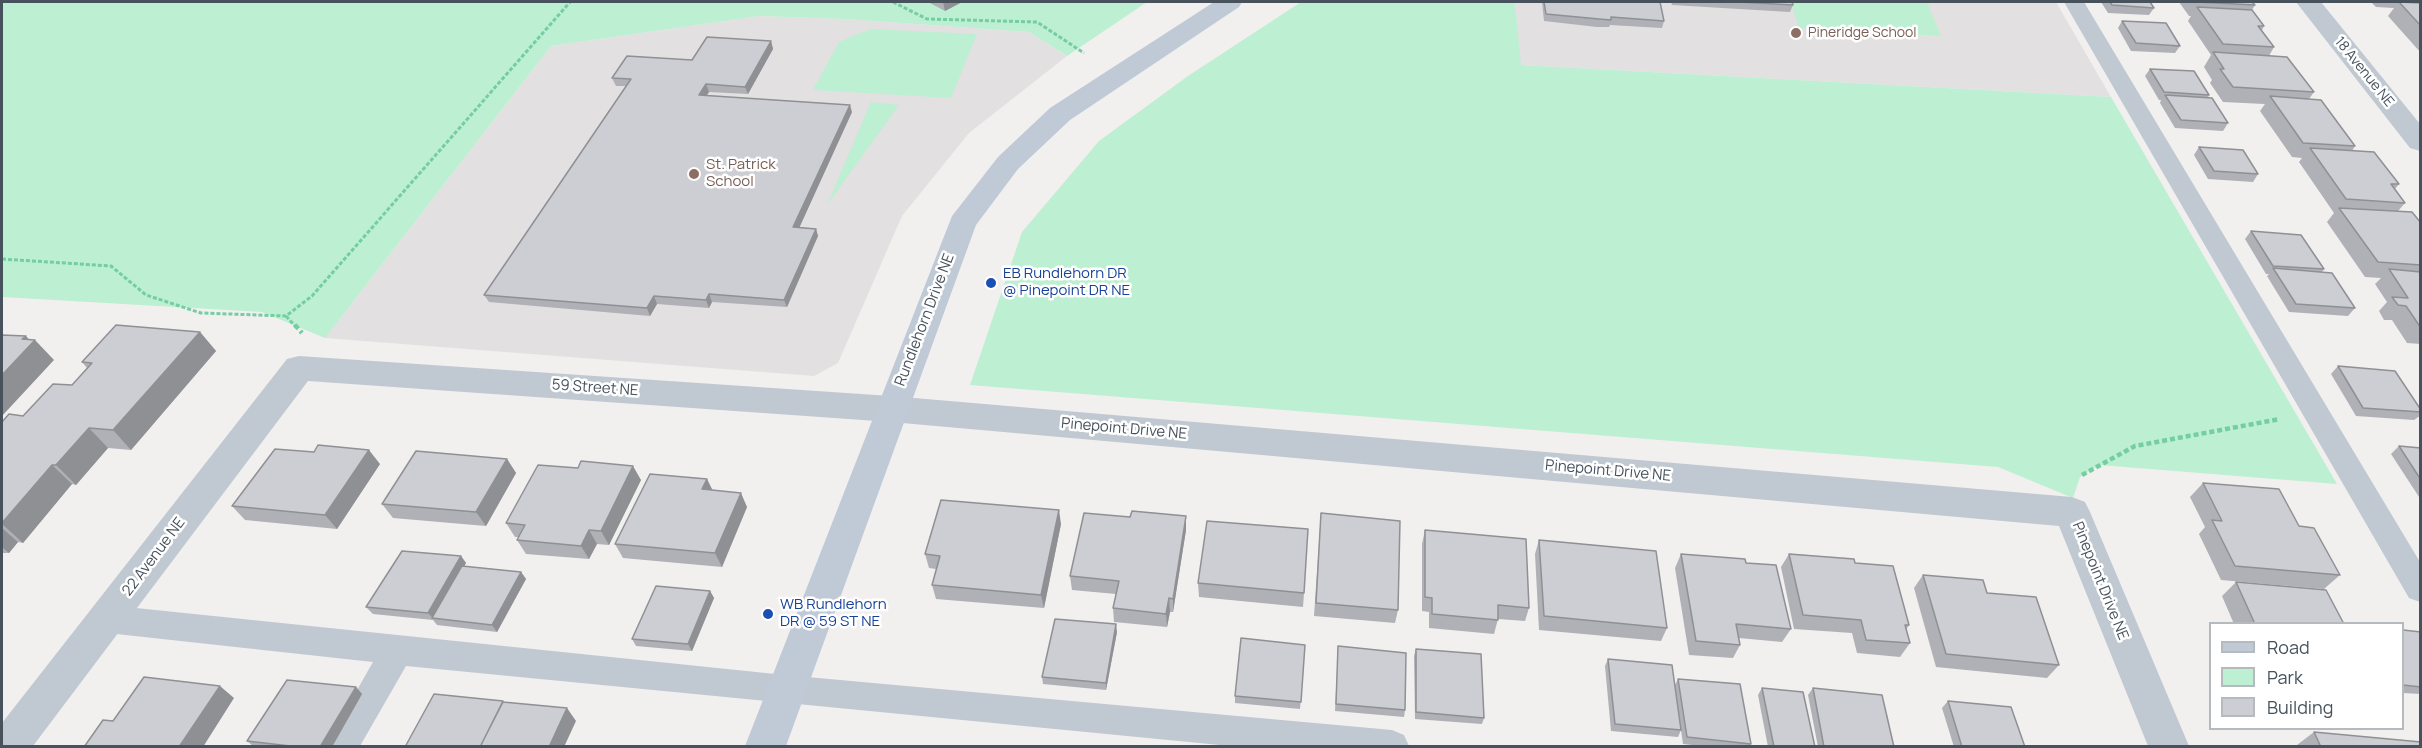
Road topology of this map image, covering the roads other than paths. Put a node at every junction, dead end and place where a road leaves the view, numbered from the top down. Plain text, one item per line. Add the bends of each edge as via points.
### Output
1 (1230, 2) edge
2 (2074, 2) edge
3 (2308, 2) edge
4 (2421, 142) edge
5 (299, 368) joint
6 (891, 408) junction
7 (2421, 589) edge
8 (107, 619) junction
9 (397, 651) junction
10 (785, 690) junction
11 (1161, 736) edge
12 (9, 747) edge
13 (342, 747) edge
14 (765, 747) edge
15 (1392, 747) edge
16 (2168, 747) edge

1 - 6 street, Rundlehorn Drive NE via 1060,114 1008,163 962,223
2 - 7 lane
3 - 4 street, 18 Avenue NE
5 - 6 street, 59 Street NE
5 - 8 street, 22 Avenue NE
6 - 10 street, Rundlehorn Drive NE
6 - 16 street, Pinepoint Drive NE via 2072,512
8 - 9 lane
8 - 12 street, 22 Avenue NE
9 - 10 lane
9 - 13 lane
10 - 11 lane
10 - 14 street, Rundlehorn Drive NE
11 - 15 lane

